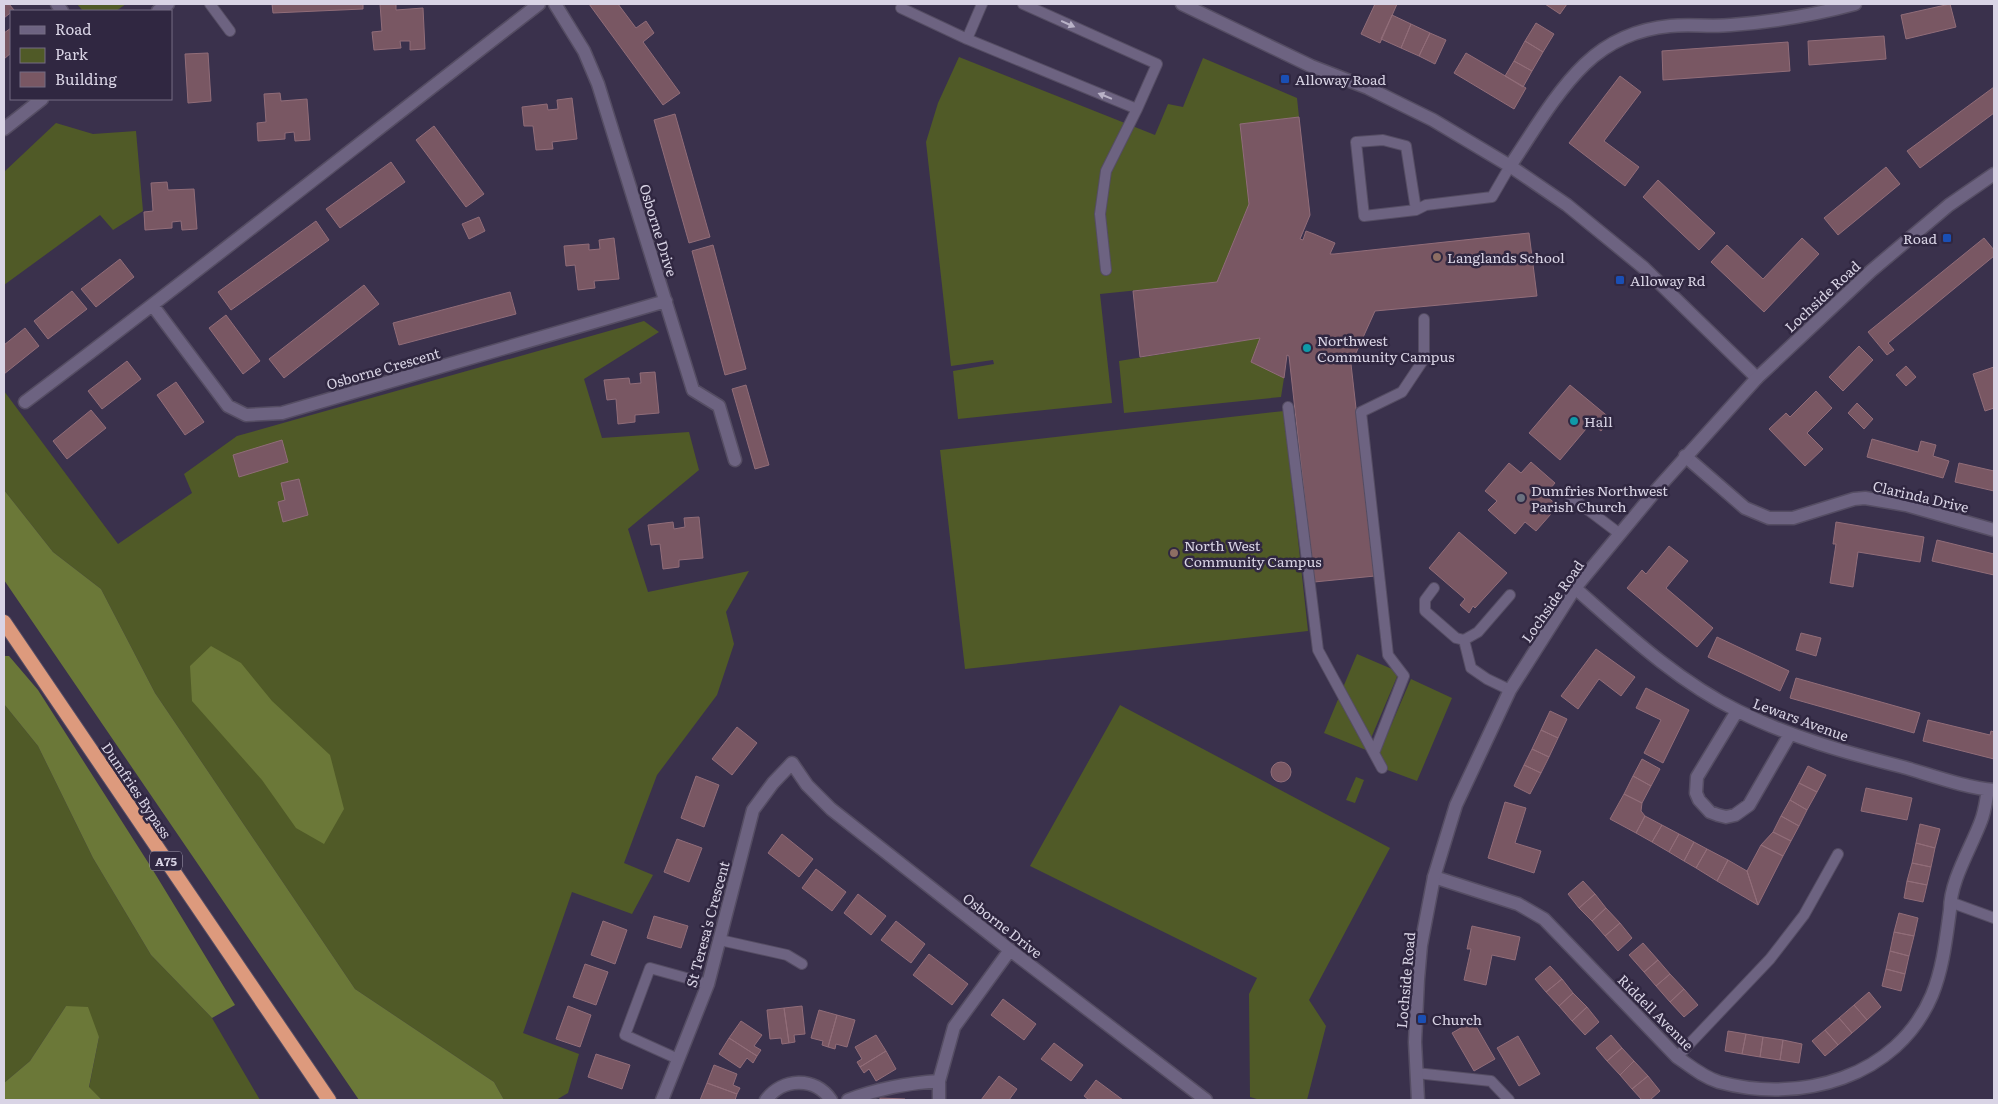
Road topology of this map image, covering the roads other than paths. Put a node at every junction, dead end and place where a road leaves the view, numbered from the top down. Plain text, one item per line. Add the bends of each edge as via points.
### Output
1 (210, 4) edge
2 (538, 4) edge
3 (555, 4) edge
4 (982, 4) edge
5 (1023, 4) edge
6 (1182, 4) edge
7 (1855, 4) edge
8 (901, 8) dead end
9 (230, 31) dead end
10 (967, 39) junction
11 (41, 100) edge
12 (1137, 108) junction
13 (4, 129) edge
14 (1510, 166) junction
15 (1994, 174) edge
16 (1416, 210) junction
17 (1106, 270) dead end
18 (666, 301) junction
19 (152, 306) junction
20 (1424, 319) dead end
21 (1757, 378) junction
22 (25, 402) dead end
23 (1288, 407) dead end
24 (1686, 456) junction
25 (735, 460) dead end
26 (1571, 498) dead end
27 (1994, 530) edge
28 (1620, 534) junction
29 (1434, 588) dead end
30 (1575, 588) junction
31 (1510, 595) dead end
32 (4, 622) edge
33 (1464, 640) junction
34 (1510, 690) junction
35 (1737, 711) junction
36 (1790, 734) junction
37 (1374, 754) junction
38 (792, 763) joint
39 (1382, 768) dead end
40 (1991, 790) edge
41 (1838, 854) dead end
42 (1434, 877) junction
43 (1950, 902) junction
44 (1994, 918) edge
45 (720, 940) junction
46 (1010, 950) junction
47 (802, 964) dead end
48 (708, 984) junction
49 (1677, 1057) junction
50 (678, 1059) junction
51 (1416, 1073) junction
52 (939, 1081) junction
53 (329, 1100) edge
54 (662, 1100) edge
55 (766, 1100) edge
56 (831, 1100) edge
57 (848, 1100) edge
58 (939, 1100) edge
59 (1206, 1100) edge
60 (1418, 1100) edge
61 (1510, 1100) edge

1 - 9 lane
2 - 19 street
3 - 18 street, Osborne Drive via 584,51 598,84
4 - 10 lane
5 -> 12 lane via 1156,64
6 - 14 street via 1433,120
7 - 14 street via 1772,21 1730,26 1654,28 1618,41 1584,64
8 - 10 lane
12 -> 10 lane
11 - 13 street
12 - 17 lane via 1106,171 1100,214
14 - 16 lane via 1492,197 1426,205
14 - 21 street via 1567,205 1644,268
15 - 21 street, Lochside Road via 1949,205 1871,271
16 - 16 lane via 1364,216 1356,142 1384,140 1406,146
18 - 19 street, Osborne Crescent via 282,414 246,415 228,406
18 - 25 street, Osborne Drive via 693,390 719,406
19 - 22 street
20 - 37 lane via 1424,359 1411,379 1402,392 1360,412 1388,655 1404,676
21 - 24 street, Lochside Road
23 - 37 lane via 1318,650
24 - 27 street, Clarinda Drive via 1745,508 1769,518 1793,518 1865,498 1906,505
24 - 28 street, Lochside Road
26 - 28 lane
28 - 30 street, Lochside Road
29 - 33 lane via 1425,600 1425,611 1456,638
30 - 34 street, Lochside Road
30 - 35 street, Lewars Avenue via 1652,655
31 - 33 lane via 1478,632
32 - 53 highway, Dumfries Bypass / A75
33 - 34 lane via 1471,668
34 - 42 street, Lochside Road via 1456,805
35 - 36 street, Lewars Avenue
35 - 36 street via 1697,777 1696,792 1710,812 1735,815 1749,805
36 - 40 street, Lewars Avenue
37 - 39 lane
38 - 45 street, St Teresa's Crescent via 753,810
38 - 46 street, Osborne Drive via 807,785 831,809
40 - 43 street, Riddell Avenue
41 - 49 lane via 1804,915 1770,958
42 - 49 street, Riddell Avenue via 1518,904 1544,919
42 - 51 street, Lochside Road via 1421,945
43 - 44 lane
43 - 49 street, Riddell Avenue via 1943,957 1932,996 1911,1031 1866,1070 1830,1086 1812,1090 1751,1091 1717,1082
45 - 47 lane via 788,955
45 - 48 street, St Teresa's Crescent
46 - 52 street via 954,1027
46 - 59 street, Osborne Drive
48 - 50 street, St Teresa's Crescent
48 - 50 lane via 650,968 626,1035
50 - 54 street, St Teresa's Crescent
51 - 60 street, Lochside Road
51 - 61 lane via 1491,1081
52 - 57 street via 912,1082
52 - 58 street
55 - 56 street via 776,1089 789,1083 803,1082 816,1086

